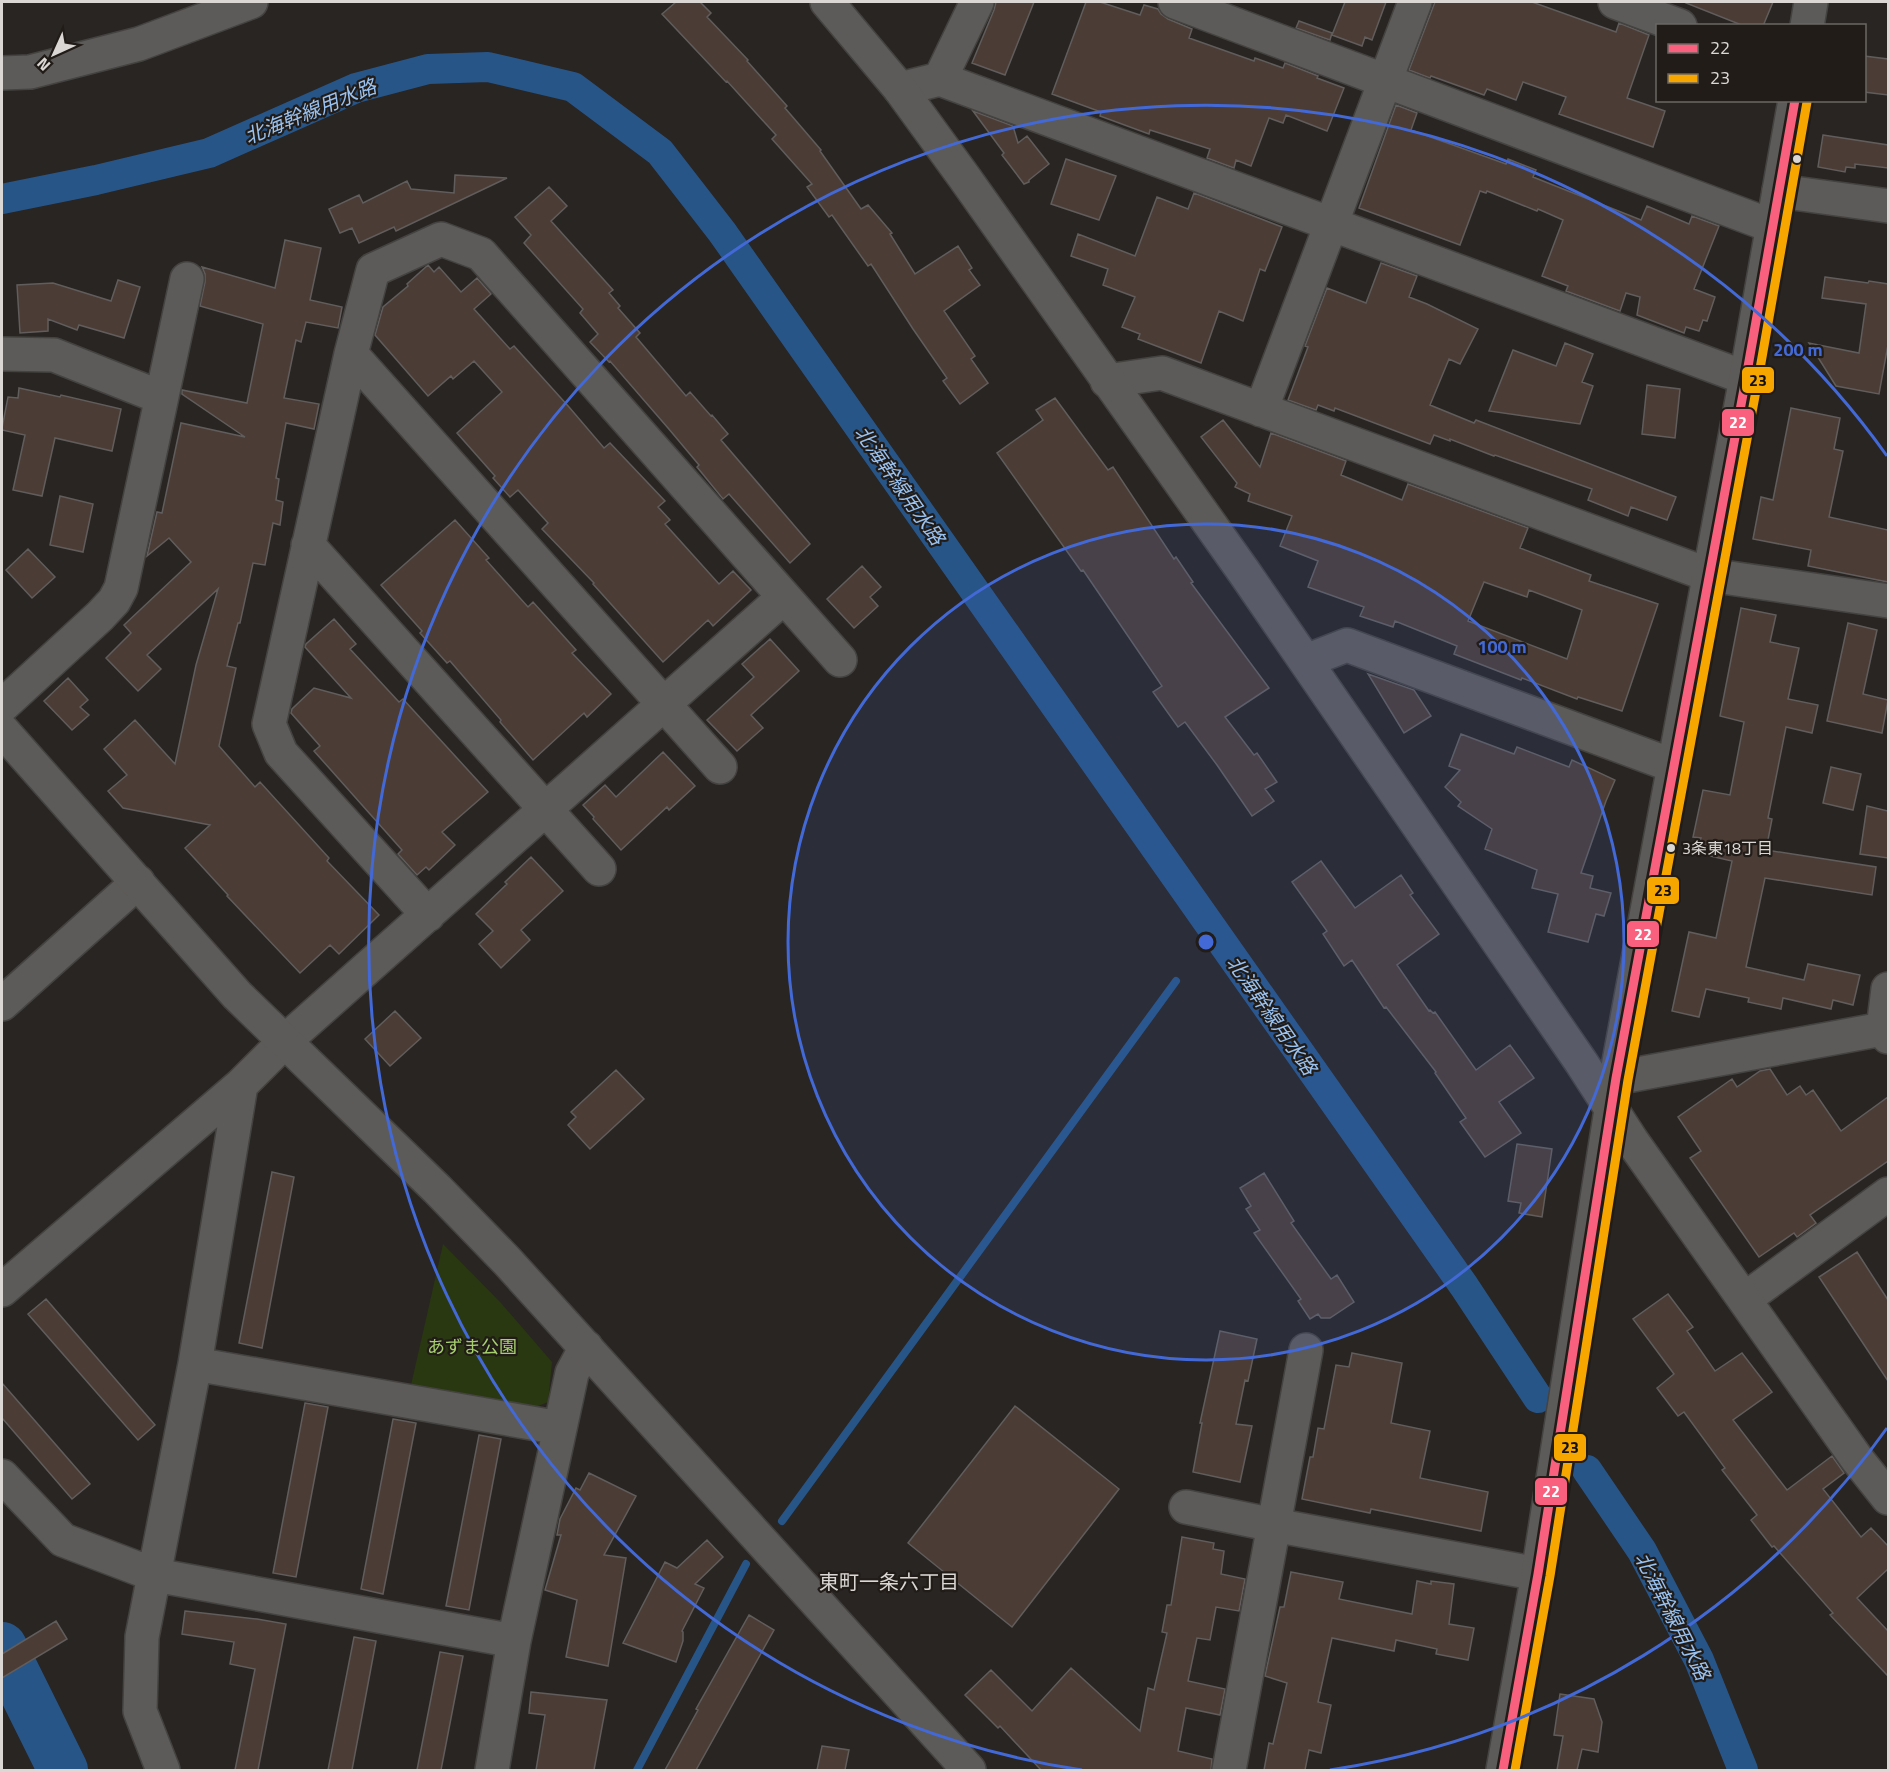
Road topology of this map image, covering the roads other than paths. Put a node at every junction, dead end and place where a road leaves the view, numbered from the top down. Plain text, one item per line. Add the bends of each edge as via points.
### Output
1 (251, 2) edge
2 (827, 2) edge
3 (977, 2) edge
4 (1175, 2) edge
5 (1415, 2) edge
6 (1615, 2) edge
7 (1812, 2) edge
8 (1675, 24) edge
9 (1807, 24) edge
10 (2, 73) edge
11 (940, 79) junction
12 (1386, 80) junction
13 (900, 89) junction
14 (1795, 102) edge
15 (1779, 191) junction
16 (1888, 206) edge
17 (1331, 225) junction
18 (1772, 226) junction
19 (187, 279) dead end
20 (2, 354) edge
21 (351, 354) junction
22 (1746, 378) junction
23 (1107, 381) junction
24 (160, 396) junction
25 (1261, 410) junction
26 (308, 545) junction
27 (1709, 575) junction
28 (783, 598) junction
29 (1888, 601) edge
30 (840, 660) dead end
31 (1306, 661) junction
32 (664, 704) junction
33 (2, 706) edge
34 (2, 730) edge
35 (1674, 766) junction
36 (720, 767) dead end
37 (545, 810) junction
38 (599, 869) dead end
39 (138, 882) junction
40 (428, 915) junction
41 (1888, 989) edge
42 (2, 1004) edge
43 (1886, 1031) edge
44 (284, 1042) junction
45 (1616, 1078) junction
46 (242, 1085) junction
47 (1611, 1110) junction
48 (1888, 1194) edge
49 (2, 1290) edge
50 (1745, 1299) junction
51 (586, 1347) junction
52 (1306, 1350) dead end
53 (195, 1364) junction
54 (560, 1428) junction
55 (2, 1476) edge
56 (1888, 1498) edge
57 (1186, 1507) dead end
58 (1274, 1525) junction
59 (1538, 1574) junction
60 (155, 1575) junction
61 (514, 1641) junction
62 (163, 1770) edge
63 (492, 1770) edge
64 (969, 1770) edge
65 (1229, 1770) edge
66 (1503, 1770) edge

1 - 10 street via 139,44 30,72
2 - 13 street
3 - 11 street
4 - 12 street
5 - 12 street
6 - 8 street
7 - 9 street
11 - 13 street
11 - 17 street
12 - 17 street
12 - 18 street
13 - 23 street
14 - 15 street
15 - 16 street
15 - 18 street
17 - 22 street
17 - 25 street
18 - 22 street
19 - 24 street
20 - 24 street via 54,355
21 - 26 street
21 - 28 street via 373,270 441,239 481,254
21 - 32 street
22 - 27 street
23 - 25 street via 1162,373
23 - 31 street
24 - 33 street via 121,588 100,616
25 - 27 street
26 - 37 street
26 - 40 street via 269,724 281,753
27 - 29 street
27 - 35 street
28 - 30 street
28 - 32 street
31 - 35 street via 1347,645
31 - 47 street
32 - 36 street
32 - 37 street
34 - 39 street
35 - 45 street
37 - 38 street
37 - 40 street
39 - 42 street
39 - 44 street via 237,995
40 - 44 street
41 - 43 street
43 - 45 street
44 - 46 street
44 - 51 street via 437,1189
45 - 47 street
46 - 49 street
46 - 53 street
47 - 50 street
47 - 59 street
48 - 50 street
50 - 56 street
51 - 54 street via 572,1373
51 - 64 street
52 - 58 street
53 - 54 street
53 - 60 street
54 - 61 street
55 - 60 street via 63,1540
57 - 58 street
58 - 59 street
58 - 65 street
59 - 66 street
60 - 61 street
60 - 62 street via 142,1637 140,1711
61 - 63 street

